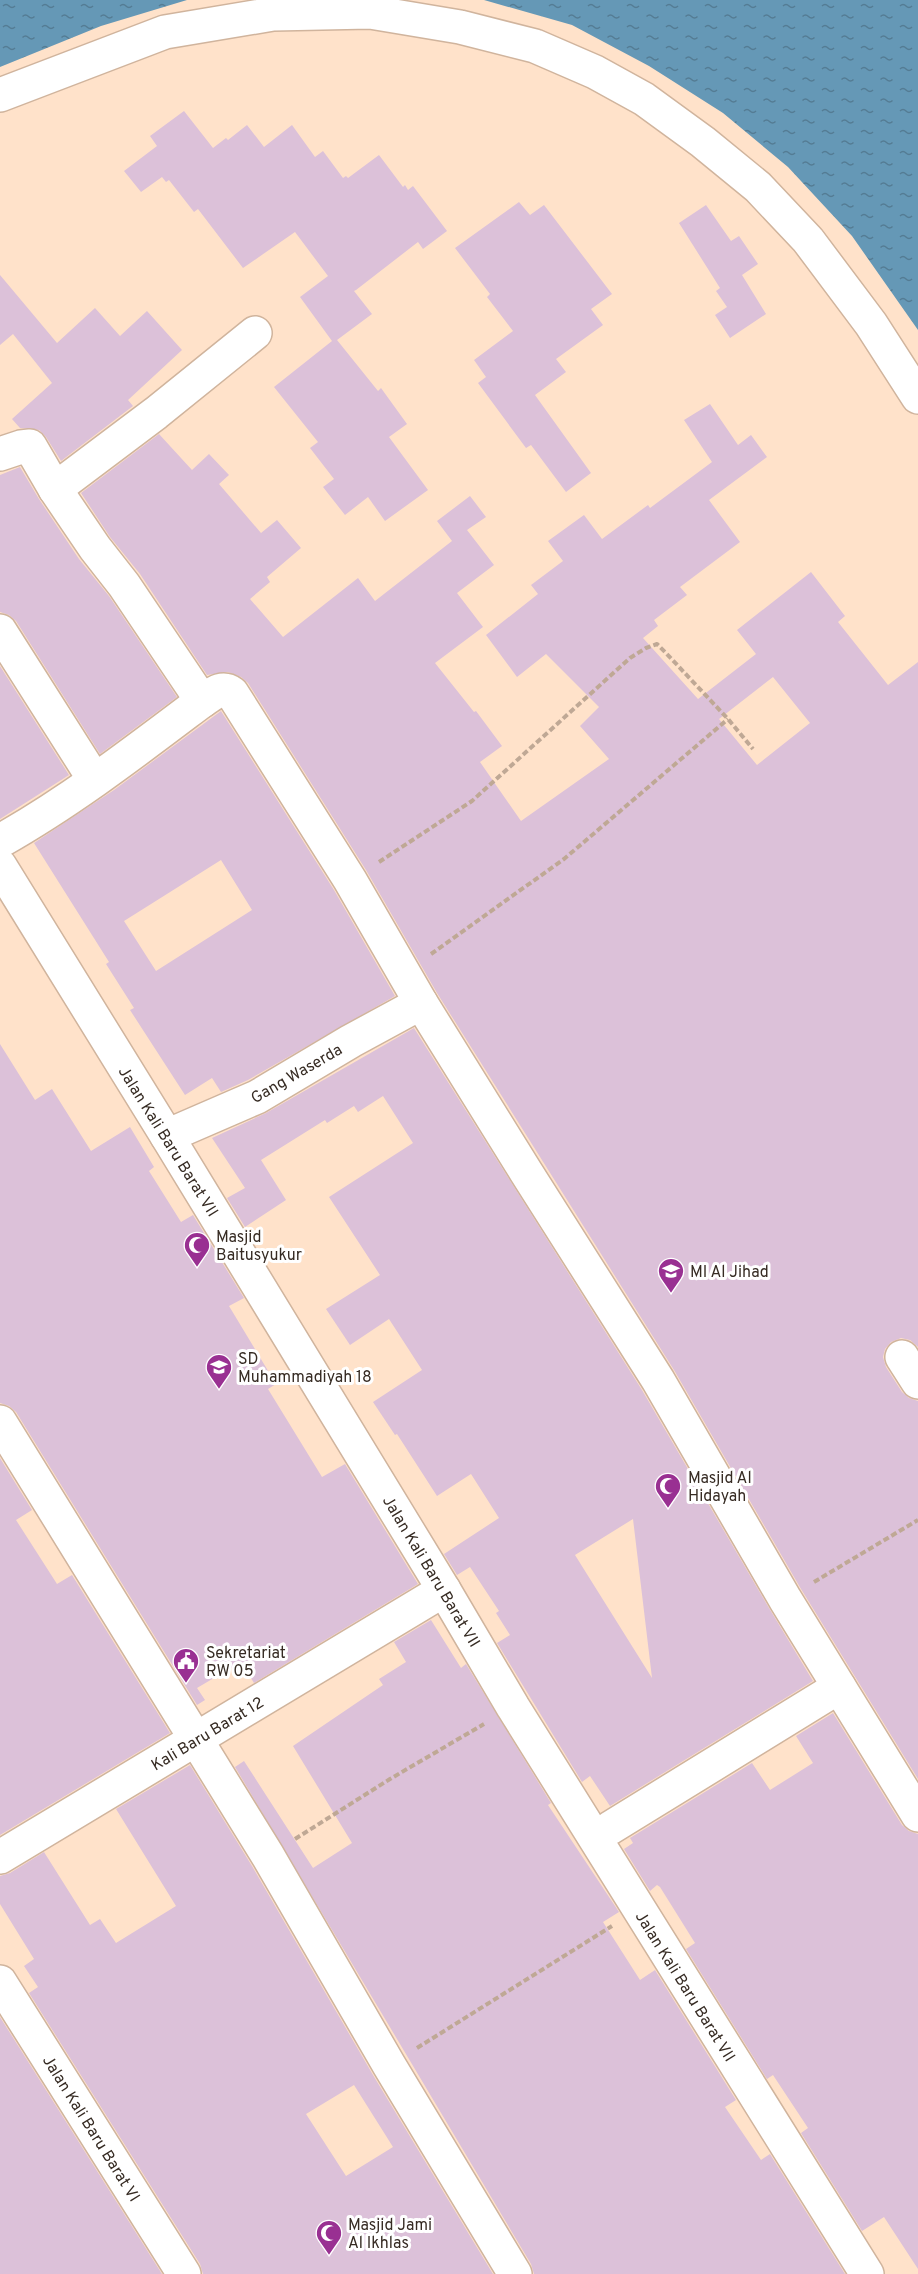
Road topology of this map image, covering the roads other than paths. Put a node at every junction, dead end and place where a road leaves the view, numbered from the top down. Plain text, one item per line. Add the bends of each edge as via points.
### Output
1 (0, 95) edge
2 (255, 333) dead end
3 (918, 397) edge
4 (0, 454) edge
5 (55, 489) junction
6 (0, 630) edge
7 (202, 701) junction
8 (94, 779) junction
9 (0, 841) edge
10 (0, 866) edge
11 (421, 1003) junction
12 (167, 1136) junction
13 (0, 1422) edge
14 (444, 1590) junction
15 (839, 1687) junction
16 (197, 1739) junction
17 (918, 1815) edge
18 (610, 1828) dead end
19 (0, 1857) edge
20 (0, 1982) edge
21 (184, 2274) edge
22 (515, 2274) edge
23 (867, 2274) edge

1 - 3 street via 165,32 273,14 370,12 535,45 644,99 758,187 808,240 871,324
2 - 5 street
4 - 5 street via 30,446
5 - 7 street
6 - 8 street
7 - 8 street
7 - 11 street via 222,689 232,693 350,880
8 - 9 street
10 - 12 street, Jalan Kali Baru Barat VII
11 - 12 street, Gang Waserda via 257,1097
11 - 15 street via 658,1380
12 - 14 street, Jalan Kali Baru Barat VII
13 - 16 street
14 - 16 street, Kali Baru Barat 12
14 - 23 street, Jalan Kali Baru Barat VII
15 - 17 street
15 - 18 street
16 - 19 street, Kali Baru Barat 12
16 - 22 street
20 - 21 street, Jalan Kali Baru Barat VI

